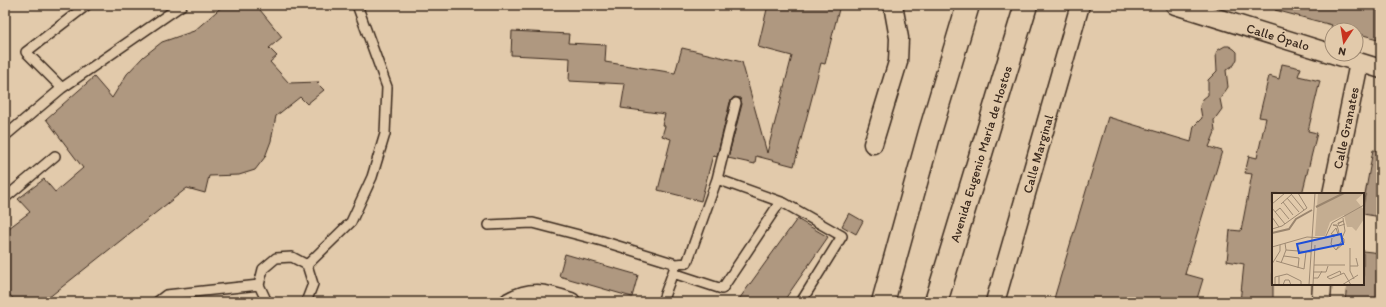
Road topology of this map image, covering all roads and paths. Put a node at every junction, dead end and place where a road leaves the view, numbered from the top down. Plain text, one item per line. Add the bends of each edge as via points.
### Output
1 (87, 5) edge
2 (182, 5) edge
3 (357, 5) edge
4 (893, 5) edge
5 (952, 5) edge
6 (968, 5) edge
7 (1026, 5) edge
8 (1080, 5) edge
9 (1175, 5) edge
10 (958, 37) junction
11 (1359, 63) junction
12 (1381, 69) edge
13 (62, 88) junction
14 (736, 103) dead end
15 (5, 136) edge
16 (872, 144) dead end
17 (55, 156) dead end
18 (717, 179) junction
19 (1332, 193) edge
20 (5, 198) edge
21 (780, 202) junction
22 (488, 225) dead end
23 (307, 265) junction
24 (675, 269) junction
25 (259, 285) junction
26 (1322, 285) edge
27 (156, 302) edge
28 (267, 302) edge
29 (306, 302) edge
30 (508, 302) edge
31 (571, 302) edge
32 (662, 302) edge
33 (801, 302) edge
34 (883, 302) edge
35 (936, 302) edge
36 (995, 302) edge
37 (1321, 302) edge

1 - 13 lane via 26,52
2 - 13 lane
3 - 23 lane via 387,87 385,134 372,177 351,222
4 - 16 street via 899,38 898,62
5 - 10 highway
6 - 10 highway
7 - 35 highway, Avenida Eugenio María de Hostos
8 - 36 street, Calle Marginal
9 - 11 street, Calle Ópalo
10 - 34 highway
11 - 12 street, Calle Ópalo
11 - 19 street, Calle Granates
13 - 15 lane
14 - 18 lane
17 - 20 lane
18 - 21 lane
18 - 24 lane via 687,263
21 - 24 lane via 722,289
21 - 33 lane via 842,236
22 - 24 lane via 533,223 602,241
23 - 25 lane via 292,257 276,258 263,269
23 - 29 lane via 313,284
24 - 32 lane
25 - 27 lane via 166,295
25 - 28 lane
26 - 37 street
30 - 31 street via 528,294 537,294 550,295

